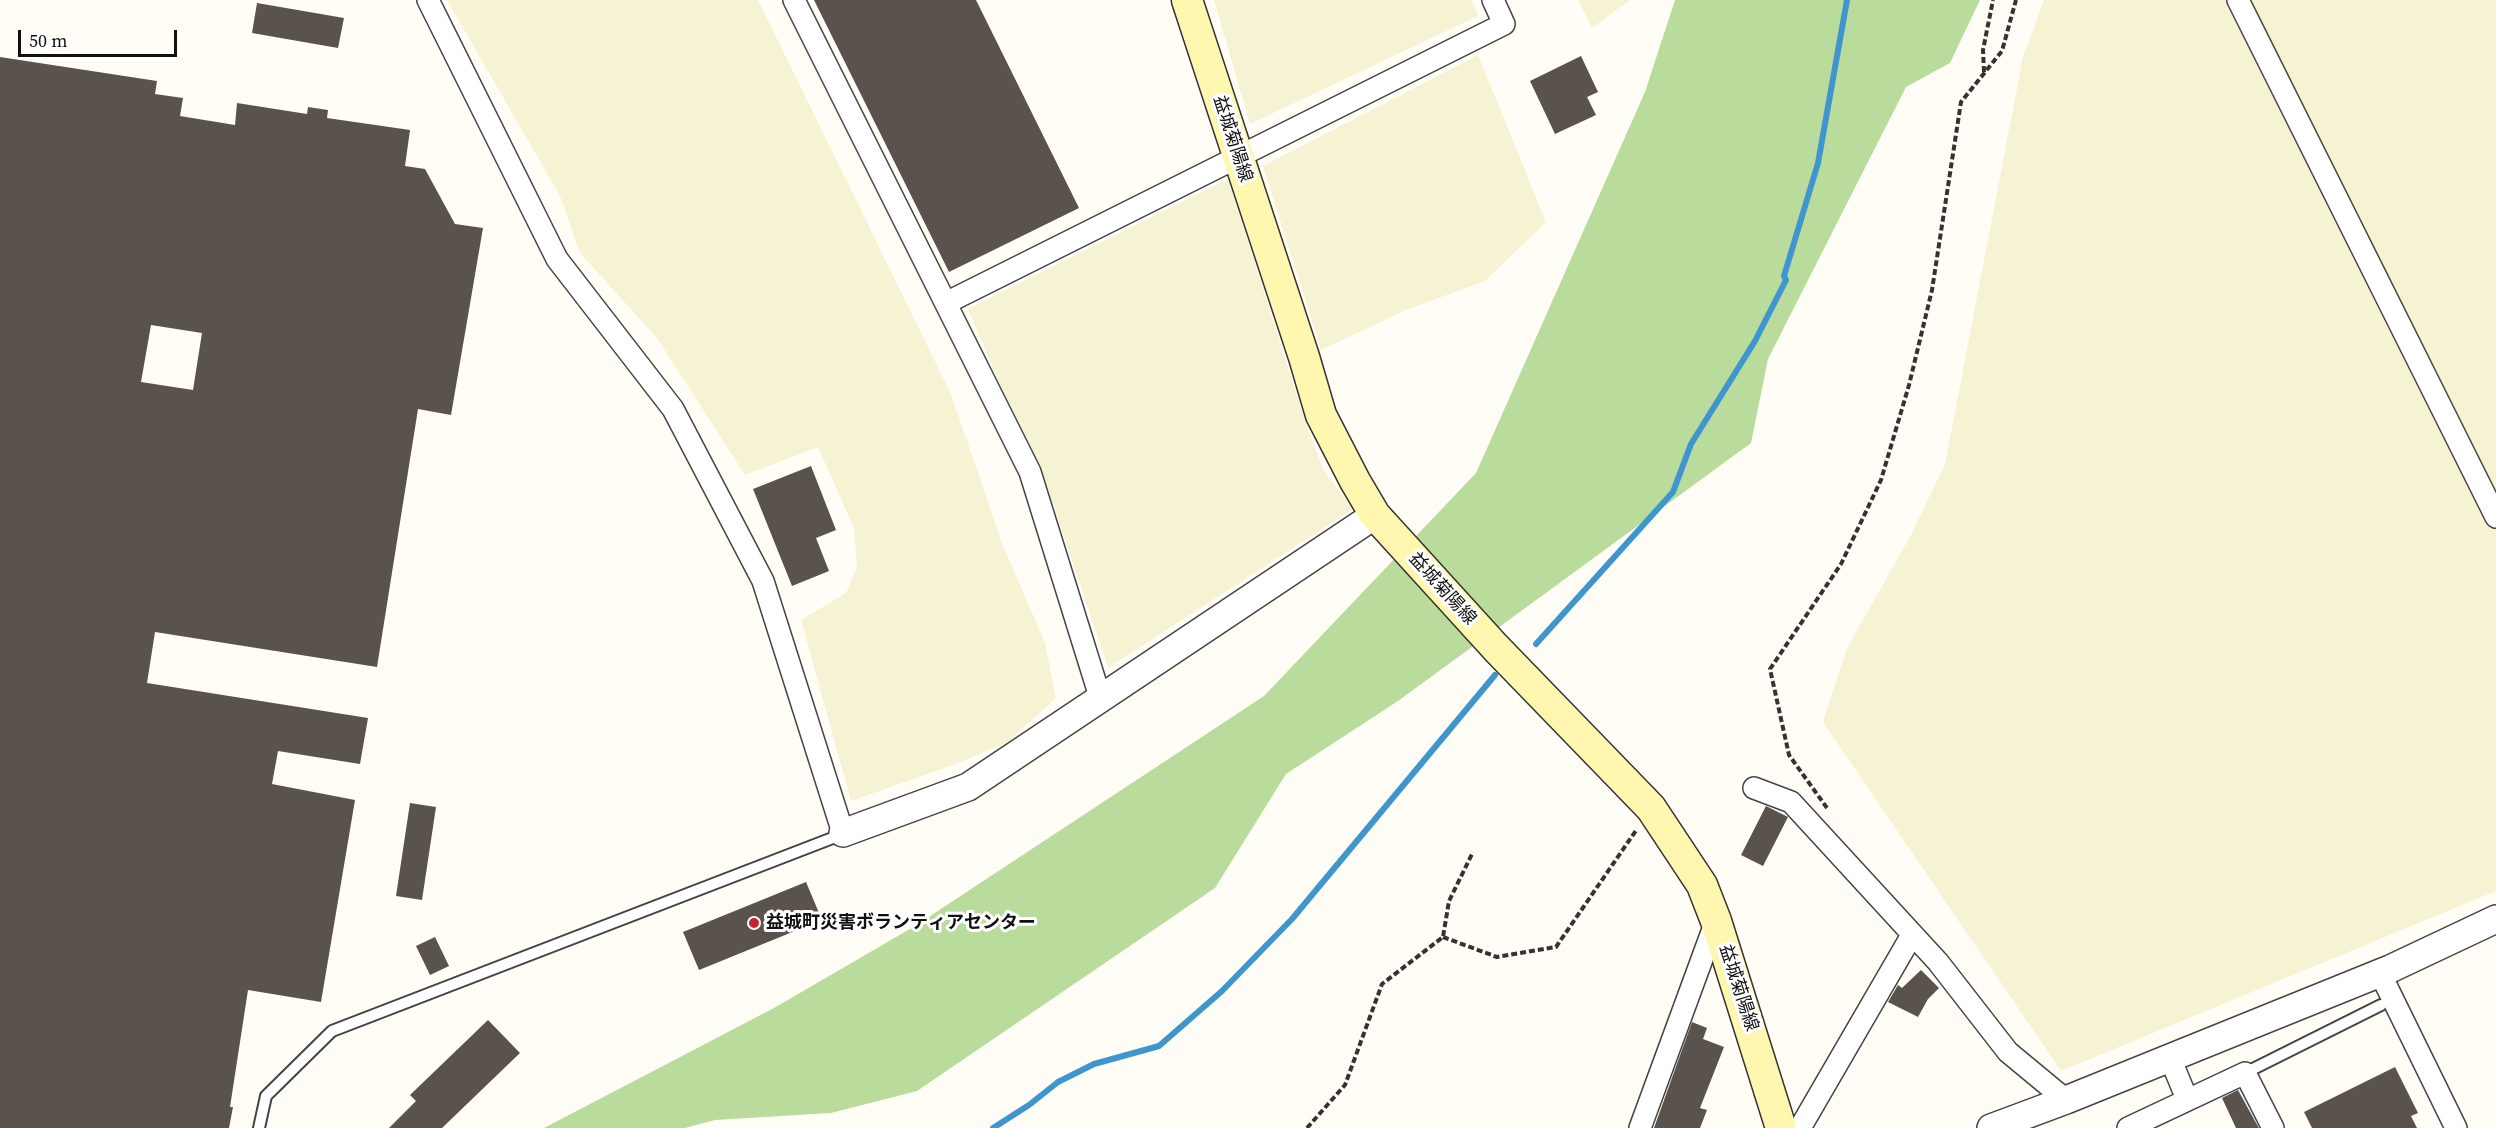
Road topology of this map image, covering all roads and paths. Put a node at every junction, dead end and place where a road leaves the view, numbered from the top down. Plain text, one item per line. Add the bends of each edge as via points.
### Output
1 (428, 0) edge
2 (794, 0) edge
3 (1187, 0) edge
4 (1493, 0) edge
5 (1993, 0) edge
6 (2016, 0) edge
7 (2238, 0) edge
8 (1984, 72) junction
9 (1238, 157) junction
10 (946, 303) junction
11 (1375, 515) junction
12 (2496, 517) edge
13 (1100, 697) junction
14 (1754, 789) dead end
15 (1651, 808) junction
16 (1831, 813) dead end
17 (843, 833) junction
18 (1473, 852) dead end
19 (2496, 919) edge
20 (1716, 921) junction
21 (1912, 935) junction
22 (1443, 937) junction
23 (2380, 973) junction
24 (2381, 1005) dead end
25 (2170, 1058) junction
26 (2245, 1072) junction
27 (2187, 1099) junction
28 (2066, 1100) junction
29 (259, 1128) edge
30 (1308, 1128) edge
31 (1640, 1128) edge
32 (1781, 1128) edge
33 (1800, 1128) edge
34 (1991, 1128) edge
35 (2128, 1128) edge
36 (2273, 1128) edge
37 (2456, 1128) edge

1 - 17 street via 557,259 673,409 763,581
2 - 10 street
3 - 9 main road, 益城菊陽線
4 - 9 street via 1504,24
5 - 8 path via 1983,50
6 - 8 path via 2002,51
7 - 12 street
8 - 16 path via 1961,102 1932,290 1881,480 1841,564 1770,669 1789,755
9 - 10 street
9 - 11 main road, 益城菊陽線 via 1321,415
10 - 13 street via 1030,472
11 - 13 street
11 - 15 main road, 益城菊陽線 via 1496,648
13 - 17 street via 968,787
14 - 21 street via 1791,802
15 - 20 main road, 益城菊陽線 via 1702,885
15 - 22 path via 1556,947 1497,957
17 - 29 lane via 332,1031 266,1096
18 - 22 path via 1449,901
19 - 23 street
20 - 31 street
20 - 32 main road, 益城菊陽線
21 - 28 street via 2008,1052
21 - 33 street
22 - 30 path via 1382,984 1345,1085
23 - 25 street
23 - 37 street
24 - 26 lane
25 - 27 street
25 - 28 street
26 - 27 street
26 - 36 street
27 - 35 street
28 - 34 street

